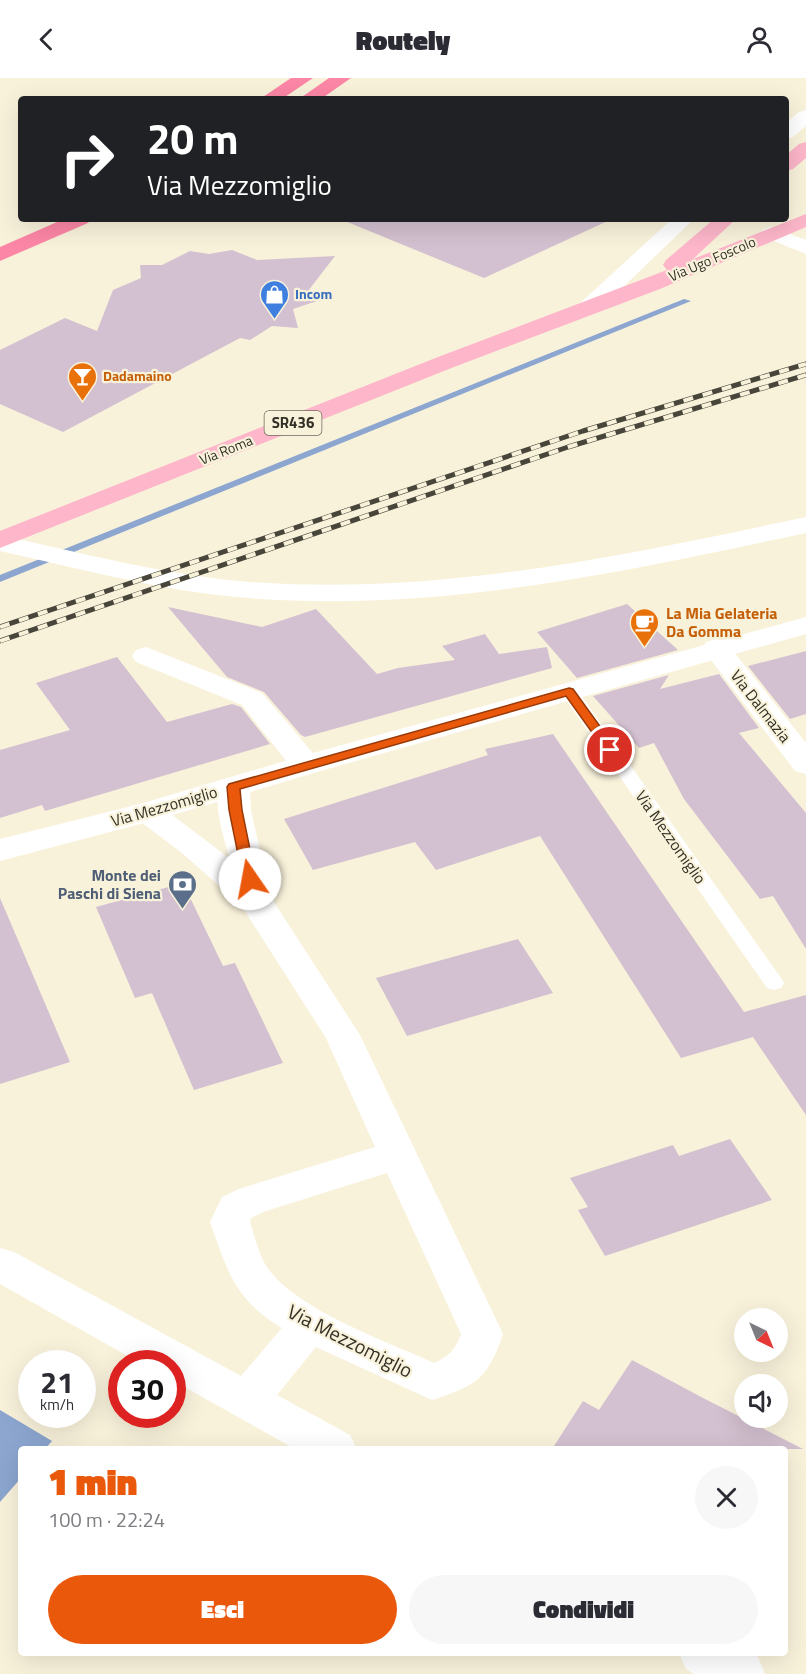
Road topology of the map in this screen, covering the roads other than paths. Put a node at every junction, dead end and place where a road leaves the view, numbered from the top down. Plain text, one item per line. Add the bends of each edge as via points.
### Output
1 (304, 78) edge
2 (342, 78) edge
3 (274, 96) edge
4 (313, 96) edge
5 (806, 116) edge
6 (789, 130) edge
7 (806, 148) edge
8 (789, 162) edge
9 (789, 209) edge
10 (806, 212) edge
11 (806, 220) edge
12 (26, 222) edge
13 (74, 222) edge
14 (681, 222) edge
15 (723, 222) edge
16 (771, 233) junction
17 (0, 234) edge
18 (806, 248) edge
19 (0, 255) edge
20 (652, 284) junction
21 (587, 309) junction
22 (806, 525) edge
23 (0, 541) edge
24 (806, 625) edge
25 (716, 648) junction
26 (146, 656) dead end
27 (569, 691) junction
28 (806, 764) edge
29 (306, 765) junction
30 (234, 787) junction
31 (148, 812) junction
32 (0, 850) edge
33 (253, 897) junction
34 (774, 983) dead end
35 (399, 1154) junction
36 (0, 1264) edge
37 (310, 1324) junction
38 (247, 1400) junction
39 (330, 1446) edge
40 (708, 1656) edge
41 (741, 1674) edge

1 - 3 highway
2 - 4 highway
5 - 6 street
7 - 8 main road
9 - 10 main road
11 - 16 main road, Via Ugo Foscolo
12 - 17 highway
13 - 19 highway
14 - 21 street, Via Roma
15 - 20 main road
16 - 18 street
16 - 20 main road, Via Ugo Foscolo
20 - 21 main road, Via Roma / SR436
21 - 23 main road, Via Roma / SR436
22 - 23 street via 610,565 501,582 338,594 250,591 160,579
24 - 25 street, Via Mezzomiglio
25 - 27 street, Via Mezzomiglio
25 - 28 street, Via Dalmazia
26 - 29 street via 252,699
27 - 29 street, Via Mezzomiglio
27 - 34 lane, Via Mezzomiglio
29 - 30 street, Via Mezzomiglio
30 - 31 street, Via Mezzomiglio
30 - 33 street
31 - 32 street, Via Mezzomiglio
31 - 33 street
33 - 35 street, Via Mezzomiglio via 342,1035
35 - 37 street, Via Mezzomiglio via 236,1208 230,1222 254,1281 270,1298
35 - 37 street, Via Mezzomiglio via 482,1334 475,1356 453,1376 432,1382
36 - 38 street
37 - 38 street
38 - 39 street
40 - 41 street

